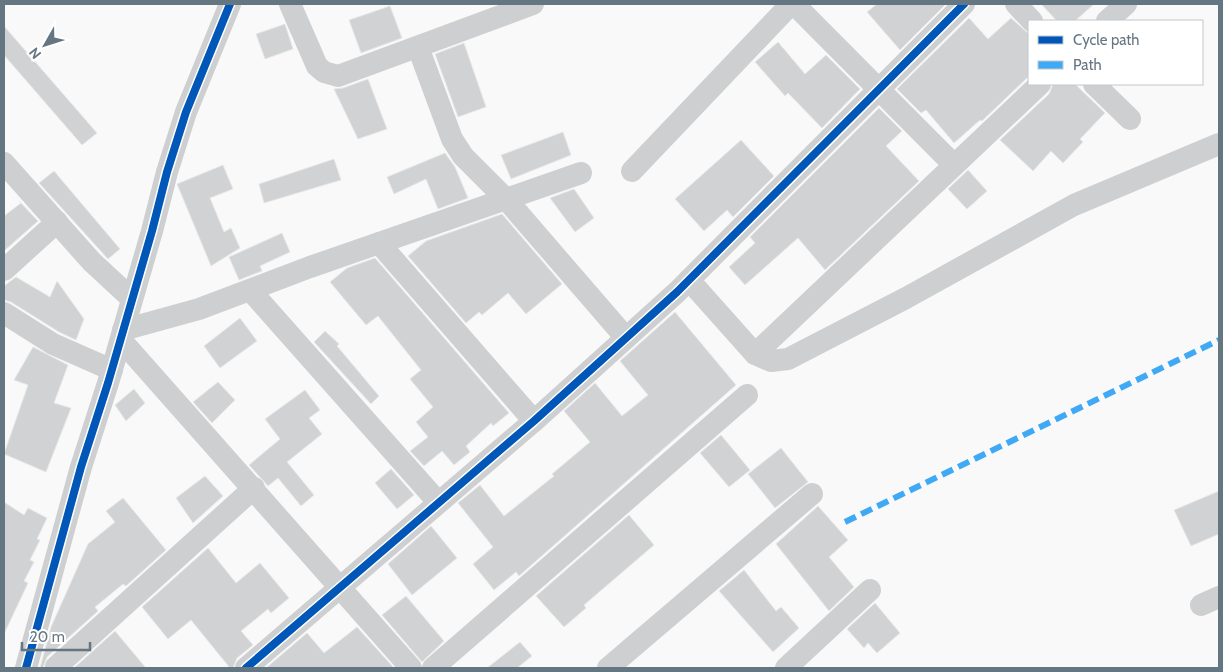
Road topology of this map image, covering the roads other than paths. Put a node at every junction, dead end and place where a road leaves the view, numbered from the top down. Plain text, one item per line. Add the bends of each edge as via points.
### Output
1 (230, 4) edge
2 (290, 4) edge
3 (533, 4) edge
4 (792, 4) edge
5 (964, 4) edge
6 (1016, 4) edge
7 (1126, 4) edge
8 (1031, 20) edge
9 (1108, 20) edge
10 (418, 47) junction
11 (1039, 85) edge
12 (1095, 85) edge
13 (880, 89) junction
14 (1130, 119) dead end
15 (1219, 144) edge
16 (954, 165) junction
17 (632, 171) dead end
18 (7, 173) edge
19 (581, 173) dead end
20 (506, 199) junction
21 (57, 222) junction
22 (379, 243) junction
23 (4, 270) edge
24 (689, 280) junction
25 (250, 290) junction
26 (132, 299) junction
27 (4, 313) edge
28 (122, 335) junction
29 (626, 338) junction
30 (755, 354) junction
31 (112, 370) junction
32 (747, 395) dead end
33 (534, 421) junction
34 (254, 488) junction
35 (812, 494) dead end
36 (438, 502) junction
37 (340, 587) junction
38 (870, 590) dead end
39 (56, 667) dead end
40 (26, 668) edge
41 (246, 668) edge
42 (412, 668) edge
43 (432, 668) edge
44 (608, 668) edge
45 (786, 668) edge

1 - 26 street via 183,120
2 - 10 street via 318,66 324,72 347,75
3 - 10 street
4 - 13 street
4 - 17 street
5 - 13 street
6 - 8 street
7 - 9 street
10 - 20 street via 452,139 463,156
11 - 16 street
12 - 14 street
13 - 16 street
13 - 24 street
15 - 30 street via 1074,205 788,359 771,361
16 - 30 street
18 - 21 street
19 - 20 street
20 - 22 street
20 - 29 street
21 - 23 street
21 - 26 street via 92,262
22 - 25 street
22 - 33 street
24 - 29 street
24 - 30 street
25 - 28 street
25 - 36 street
26 - 28 street
27 - 31 street via 53,344
28 - 31 street
28 - 34 street
29 - 33 street
31 - 40 street via 81,467
32 - 43 street
33 - 36 street
34 - 37 street
34 - 39 street
35 - 44 street
36 - 37 street
37 - 41 street
37 - 42 street
38 - 45 street

